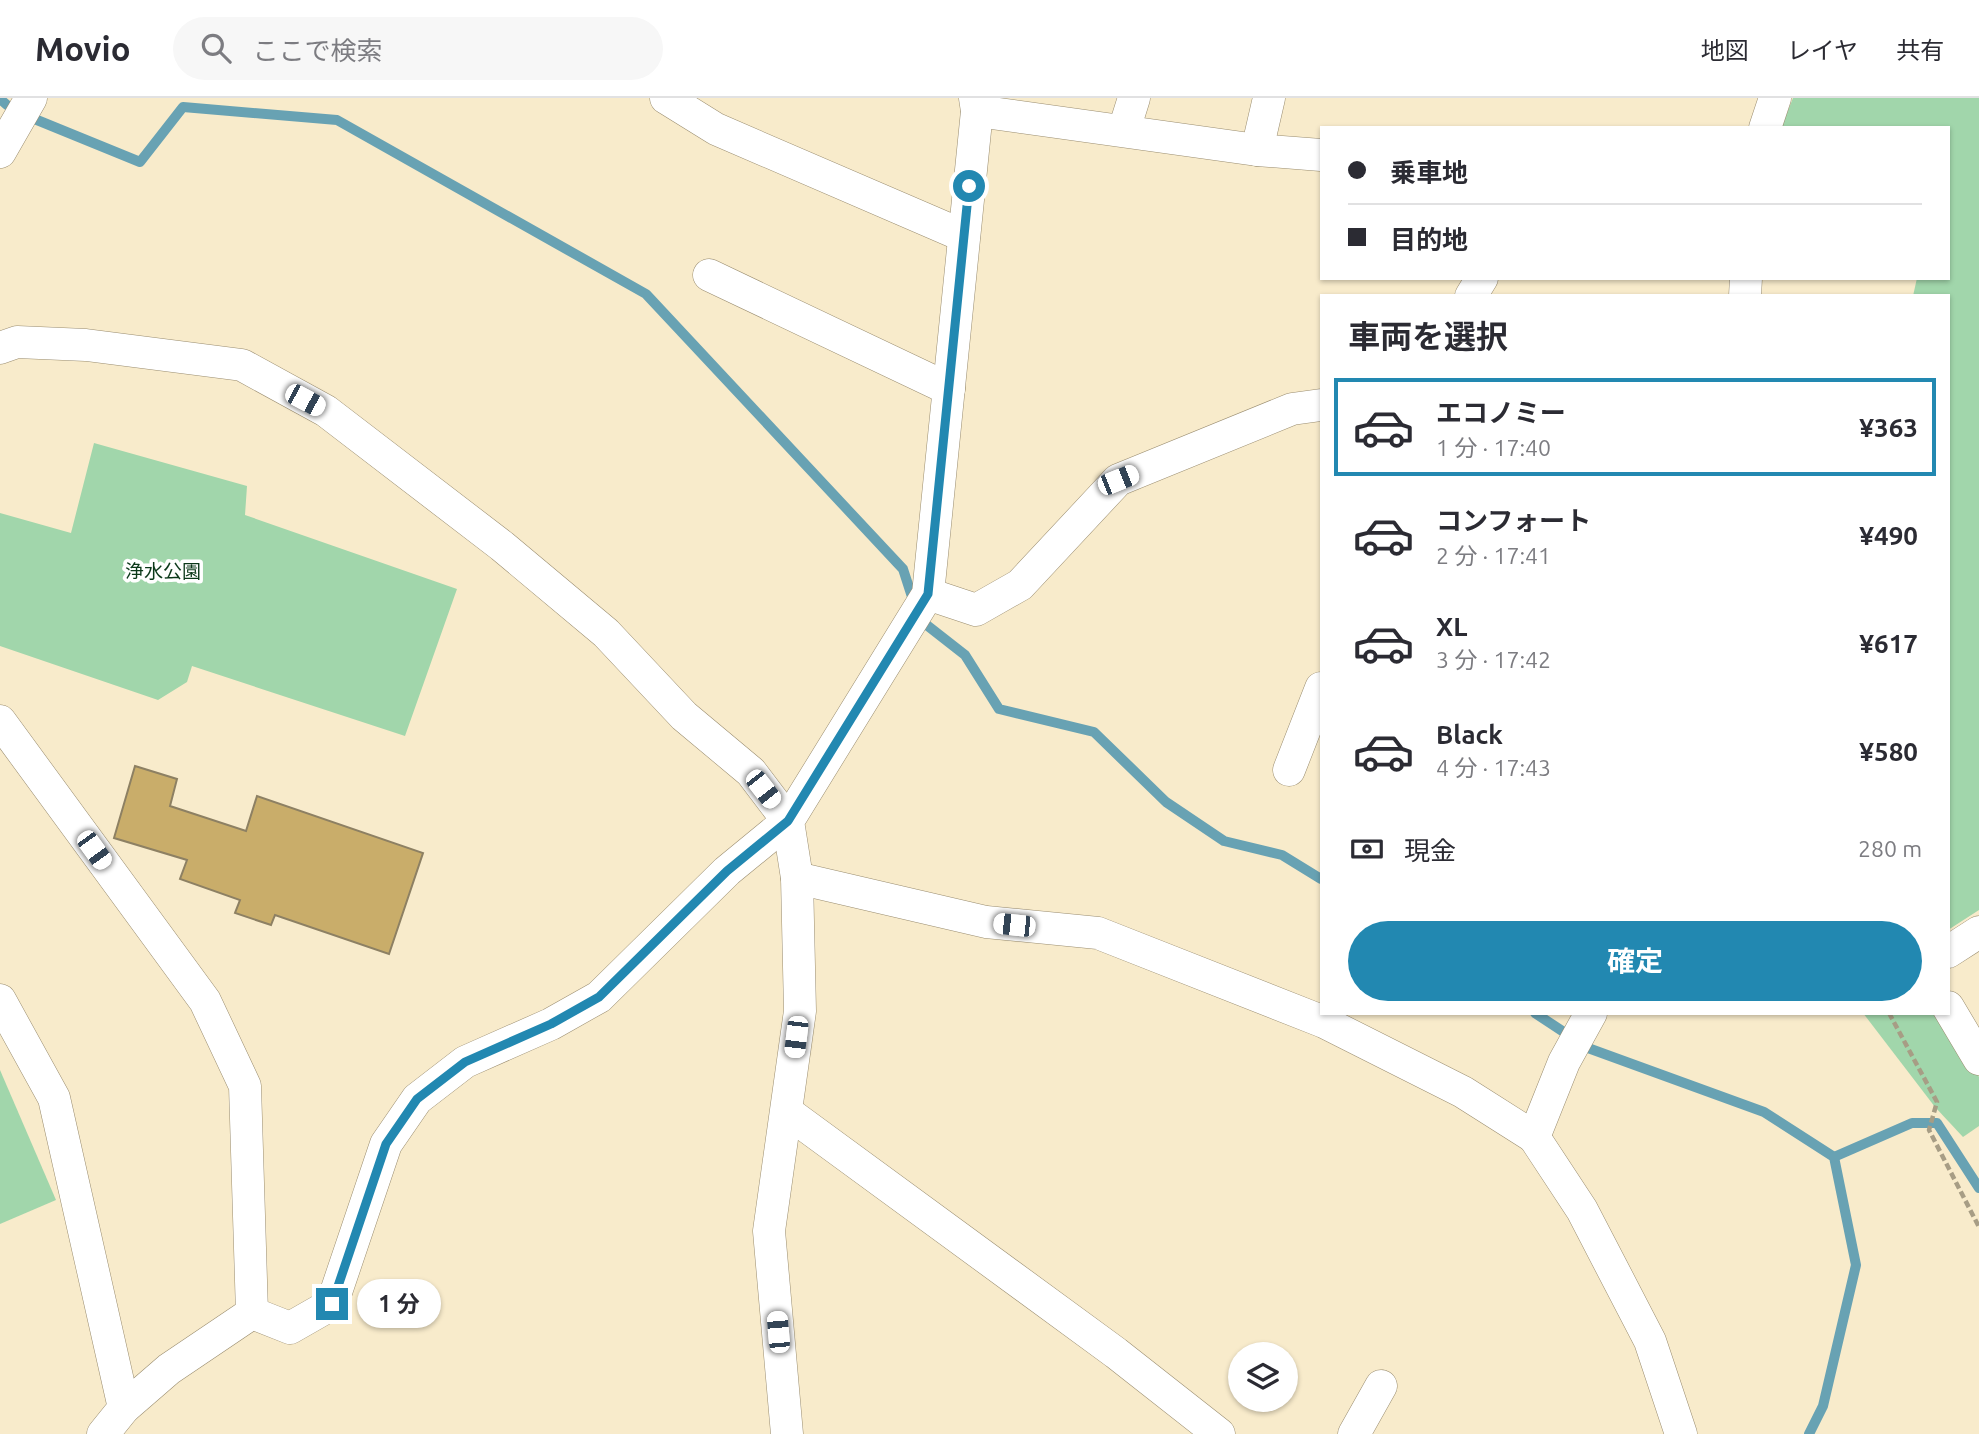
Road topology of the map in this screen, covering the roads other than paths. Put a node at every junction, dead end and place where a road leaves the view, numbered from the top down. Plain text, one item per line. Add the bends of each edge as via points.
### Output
1 (31, 98) edge
2 (666, 98) edge
3 (1134, 98) edge
4 (1269, 98) edge
5 (1775, 98) edge
6 (976, 105) edge
7 (1766, 126) edge
8 (1124, 130) junction
9 (1257, 150) junction
10 (0, 152) edge
11 (1320, 155) edge
12 (964, 236) junction
13 (709, 275) dead end
14 (0, 348) edge
15 (949, 389) junction
16 (1320, 405) edge
17 (928, 594) junction
18 (1320, 691) edge
19 (0, 721) edge
20 (1289, 770) dead end
21 (788, 821) junction
22 (797, 878) junction
23 (1979, 932) edge
24 (1950, 950) edge
25 (0, 1000) edge
26 (1950, 1010) edge
27 (1588, 1020) edge
28 (1979, 1059) edge
29 (787, 1112) junction
30 (1534, 1138) junction
31 (251, 1313) junction
32 (1381, 1386) dead end
33 (124, 1408) junction
34 (103, 1434) edge
35 (786, 1434) edge
36 (1219, 1434) edge
37 (1354, 1434) edge
38 (1681, 1434) edge

1 - 10 street
2 - 12 street via 716,129
3 - 8 street
4 - 9 street
5 - 7 street
6 - 8 street
6 - 12 street
8 - 9 street
9 - 11 street
12 - 15 street
13 - 15 street
14 - 21 street via 17,342 86,345 242,365 326,411 502,546 606,633 684,716 751,772
15 - 17 street
16 - 17 street via 1292,409 1118,480 1020,585 976,610
17 - 21 street
18 - 20 street
19 - 31 street via 205,1001 245,1086
21 - 22 street
21 - 31 street via 727,871 599,997 465,1062 417,1099 386,1144 332,1304 290,1328
22 - 29 street via 800,1011
22 - 30 street via 986,922 1098,933 1324,1022 1463,1092
23 - 24 street
25 - 33 street via 54,1098
26 - 28 street
27 - 30 street via 1563,1062
29 - 35 street via 769,1231
29 - 36 street
30 - 38 street via 1582,1210 1650,1341
31 - 33 street via 169,1369
32 - 37 street
33 - 34 street

